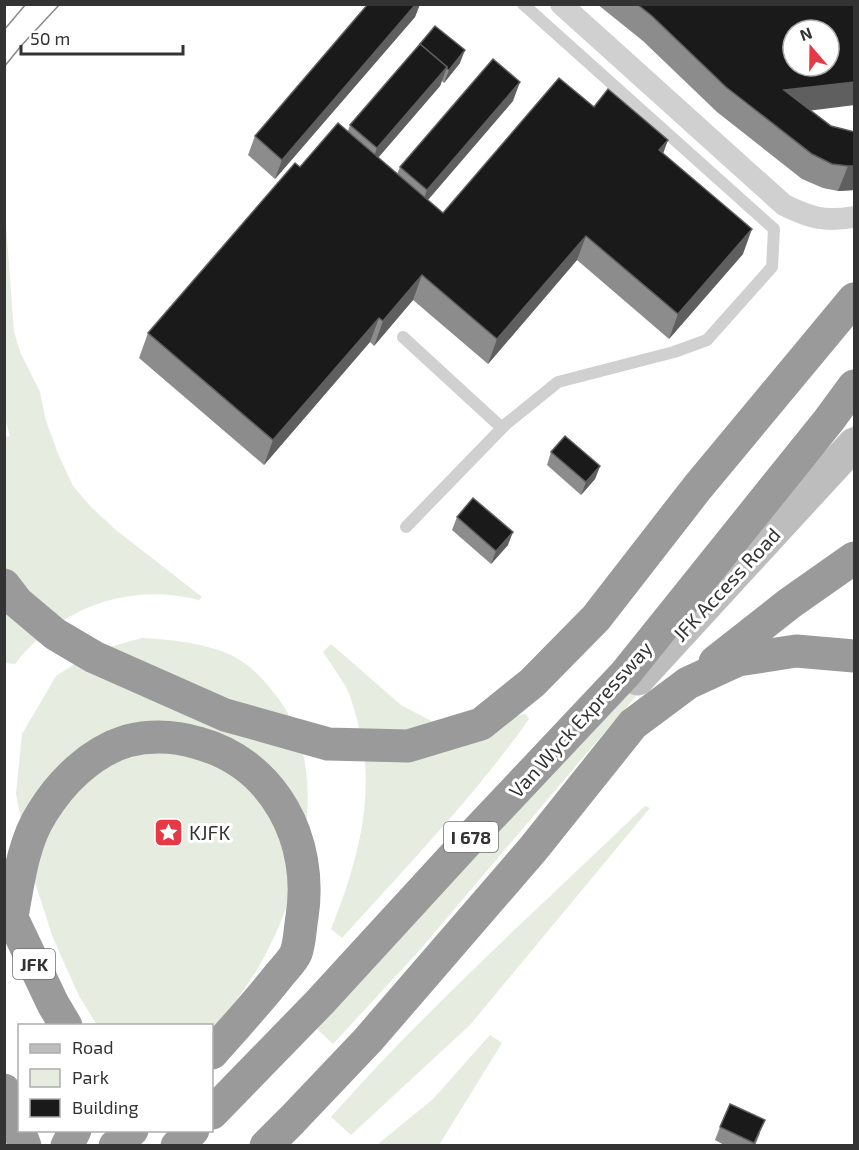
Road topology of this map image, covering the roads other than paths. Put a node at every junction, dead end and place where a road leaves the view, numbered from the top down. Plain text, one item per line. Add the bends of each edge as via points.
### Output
1 (523, 4) edge
2 (561, 4) edge
3 (855, 217) edge
4 (855, 299) edge
5 (404, 337) dead end
6 (855, 386) edge
7 (502, 428) junction
8 (855, 444) edge
9 (406, 527) dead end
10 (855, 558) edge
11 (4, 585) edge
12 (855, 656) edge
13 (688, 683) junction
14 (8, 909) edge
15 (343, 976) junction
16 (65, 1024) edge
17 (213, 1052) edge
18 (4, 1090) edge
19 (213, 1112) edge
20 (18, 1127) edge
21 (74, 1132) edge
22 (131, 1132) edge
23 (192, 1132) edge
24 (67, 1146) edge
25 (115, 1146) edge
26 (177, 1146) edge
27 (266, 1146) edge

1 - 7 lane via 774,229 772,267 707,340 558,382
2 - 3 street via 783,205 813,219
4 - 11 highway via 697,488 596,618 532,683 481,724 408,746 328,744 225,715 94,657 55,634 17,602
5 - 7 lane
6 - 15 highway, Van Wyck Expressway / I 678 via 625,674
7 - 9 lane
8 - 15 street, JFK Access Road via 406,932
10 - 13 highway
12 - 13 highway via 796,651 738,660
13 - 27 highway, I 678 via 633,724 533,849 368,1040
14 - 16 highway, JFK
14 - 17 highway via 40,814 64,782 92,758 126,742 160,736 213,747 239,760 263,781 283,807 296,838 304,874 304,903 296,953
15 - 19 highway, Van Wyck Expressway / I 678
18 - 20 highway
21 - 24 highway
22 - 25 highway
23 - 26 highway

